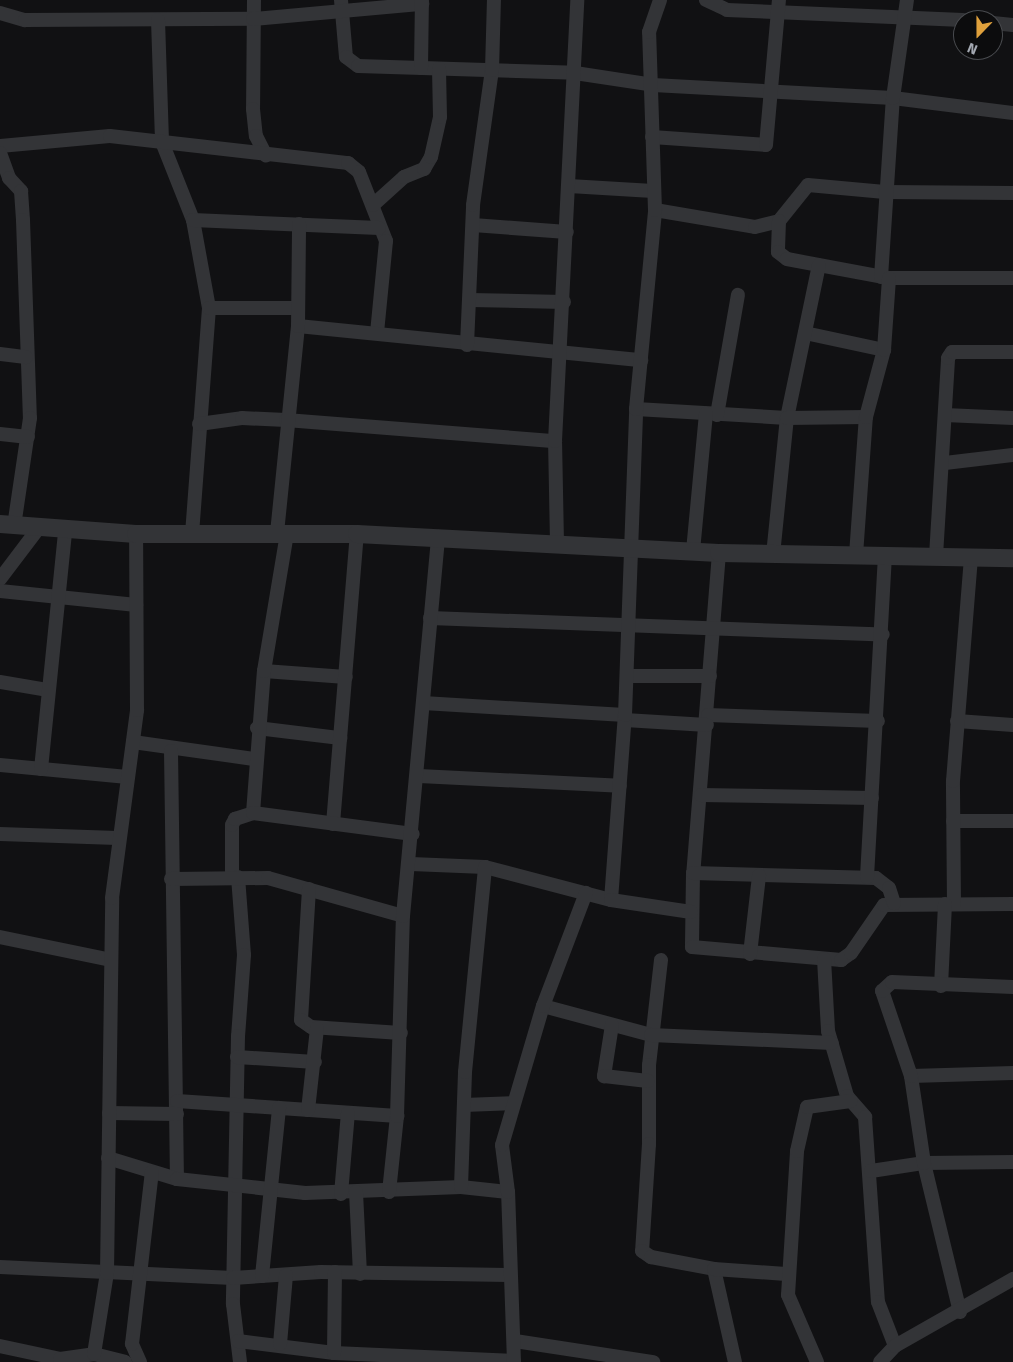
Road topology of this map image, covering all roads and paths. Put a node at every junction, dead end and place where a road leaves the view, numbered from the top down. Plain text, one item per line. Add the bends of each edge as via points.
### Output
1 (254, 0) edge
2 (494, 0) edge
3 (578, 0) edge
4 (660, 0) edge
5 (706, 0) edge
6 (906, 0) edge
7 (422, 2) edge
8 (341, 6) edge
9 (778, 6) edge
10 (0, 13) edge
11 (904, 14) junction
12 (253, 19) junction
13 (953, 19) edge
14 (158, 20) junction
15 (421, 68) junction
16 (439, 69) junction
17 (492, 70) junction
18 (575, 73) junction
19 (653, 85) junction
20 (773, 91) junction
21 (893, 98) junction
22 (1013, 113) edge
23 (652, 137) junction
24 (162, 142) junction
25 (0, 146) edge
26 (0, 153) edge
27 (266, 156) junction
28 (569, 186) junction
29 (653, 192) junction
30 (885, 192) junction
31 (1013, 193) edge
32 (373, 205) junction
33 (655, 210) junction
34 (193, 220) junction
35 (779, 221) junction
36 (299, 224) junction
37 (473, 225) junction
38 (380, 228) junction
39 (566, 232) junction
40 (820, 265) junction
41 (885, 277) junction
42 (1013, 278) edge
43 (738, 295) dead end
44 (470, 300) junction
45 (564, 302) junction
46 (210, 308) junction
47 (298, 308) junction
48 (298, 326) junction
49 (377, 333) junction
50 (805, 333) junction
51 (467, 345) junction
52 (562, 349) junction
53 (884, 350) junction
54 (1013, 352) edge
55 (0, 354) edge
56 (26, 357) junction
57 (641, 360) junction
58 (636, 409) junction
59 (712, 414) junction
60 (944, 415) junction
61 (866, 417) junction
62 (787, 418) junction
63 (1013, 418) edge
64 (286, 420) junction
65 (199, 424) junction
66 (0, 434) edge
67 (28, 437) junction
68 (555, 441) junction
69 (1013, 455) edge
70 (945, 464) junction
71 (7, 525) edge
72 (38, 529) junction
73 (65, 531) junction
74 (282, 533) junction
75 (136, 534) junction
76 (192, 534) junction
77 (357, 534) junction
78 (438, 538) junction
79 (557, 543) junction
80 (632, 548) junction
81 (693, 551) junction
82 (719, 553) junction
83 (772, 555) junction
84 (856, 555) junction
85 (885, 556) junction
86 (936, 556) junction
87 (971, 557) junction
88 (1013, 558) edge
89 (0, 579) edge
90 (0, 591) edge
91 (59, 595) junction
92 (136, 605) junction
93 (430, 618) junction
94 (629, 628) junction
95 (713, 629) junction
96 (882, 635) junction
97 (264, 671) junction
98 (627, 676) junction
99 (710, 676) junction
100 (346, 677) junction
101 (0, 682) edge
102 (48, 690) junction
103 (423, 703) junction
104 (625, 717) junction
105 (707, 720) junction
106 (878, 721) junction
107 (957, 721) junction
108 (1013, 725) edge
109 (257, 728) junction
110 (340, 738) junction
111 (133, 742) junction
112 (171, 751) junction
113 (254, 760) junction
114 (0, 765) edge
115 (41, 769) junction
116 (419, 776) junction
117 (127, 777) junction
118 (620, 786) junction
119 (701, 795) junction
120 (872, 798) junction
121 (253, 813) junction
122 (953, 821) junction
123 (1013, 821) edge
124 (333, 824) junction
125 (0, 834) edge
126 (414, 834) junction
127 (117, 838) junction
128 (411, 864) junction
129 (485, 867) junction
130 (693, 872) junction
131 (759, 876) junction
132 (235, 877) junction
133 (867, 877) junction
134 (172, 879) junction
135 (309, 889) junction
136 (586, 892) junction
137 (611, 900) junction
138 (894, 903) junction
139 (950, 904) junction
140 (1013, 904) edge
141 (691, 912) junction
142 (403, 916) junction
143 (0, 937) edge
144 (750, 954) junction
145 (824, 959) junction
146 (111, 960) junction
147 (661, 960) dead end
148 (941, 986) junction
149 (1013, 987) edge
150 (544, 1006) junction
151 (612, 1025) junction
152 (318, 1028) junction
153 (401, 1033) junction
154 (651, 1035) junction
155 (832, 1043) junction
156 (238, 1057) junction
157 (315, 1062) junction
158 (1013, 1073) edge
159 (911, 1076) junction
160 (648, 1081) junction
161 (851, 1101) junction
162 (464, 1104) junction
163 (513, 1104) junction
164 (237, 1106) junction
165 (177, 1107) junction
166 (279, 1108) junction
167 (308, 1110) junction
168 (109, 1113) junction
169 (348, 1113) junction
170 (397, 1116) junction
171 (108, 1158) junction
172 (1013, 1162) edge
173 (924, 1163) junction
174 (870, 1171) junction
175 (152, 1172) junction
176 (177, 1179) junction
177 (235, 1186) junction
178 (461, 1187) junction
179 (272, 1190) junction
180 (356, 1192) junction
181 (389, 1192) junction
182 (508, 1192) junction
183 (341, 1194) junction
184 (0, 1267) edge
185 (714, 1270) junction
186 (335, 1272) junction
187 (107, 1273) junction
188 (360, 1274) junction
189 (786, 1274) junction
190 (286, 1275) junction
191 (508, 1275) junction
192 (139, 1276) junction
193 (262, 1276) junction
194 (233, 1278) junction
195 (1013, 1279) edge
196 (960, 1312) junction
197 (515, 1340) junction
198 (238, 1341) junction
199 (280, 1344) junction
200 (0, 1346) edge
201 (895, 1346) junction
202 (334, 1353) junction
203 (94, 1354) junction
204 (379, 1359) edge
205 (59, 1360) edge
206 (514, 1361) edge
207 (125, 1362) edge
208 (140, 1362) edge
209 (240, 1362) edge
210 (653, 1362) edge
211 (734, 1362) edge
212 (817, 1362) edge
213 (880, 1362) edge

1 - 12 street
2 - 17 street
3 - 18 street via 572,45 578,49
4 - 19 street via 649,32
5 - 9 street via 727,10
6 - 11 street
7 - 8 street
7 - 15 street
8 - 12 street
8 - 15 street via 348,63
9 - 11 street
9 - 20 street
10 - 14 street via 25,20
11 - 13 street
11 - 21 street
12 - 14 street
12 - 27 street via 253,110 256,136
14 - 24 street
15 - 16 street
16 - 17 street
16 - 32 street via 440,117 431,157 424,169 404,177
17 - 18 street
17 - 37 street
18 - 19 street
18 - 28 street
19 - 20 street
19 - 23 street
20 - 21 street
20 - 23 street via 766,146
21 - 22 street
21 - 30 street
23 - 29 street
24 - 25 street via 110,136
24 - 27 street
24 - 34 street
26 - 56 street via 9,178 21,191
27 - 32 street via 348,163 359,172
28 - 29 street
28 - 39 street
29 - 33 street
30 - 31 street
30 - 35 street via 808,185
30 - 41 street
32 - 38 street
33 - 35 street via 756,227
33 - 57 street
34 - 36 street
34 - 46 street
35 - 40 street via 782,257
36 - 38 street
36 - 47 street
37 - 39 street
37 - 44 street
38 - 49 street via 387,253
39 - 45 street
40 - 41 street
40 - 50 street
41 - 42 street
41 - 53 street
43 - 59 street
44 - 45 street
44 - 51 street
45 - 52 street
46 - 47 street
46 - 65 street
47 - 48 street
48 - 49 street
48 - 64 street
49 - 51 street
50 - 53 street
50 - 62 street
51 - 52 street
52 - 57 street
52 - 68 street
53 - 61 street
54 - 60 street via 950,354
55 - 56 street
56 - 67 street
57 - 58 street
58 - 59 street
58 - 80 street
59 - 62 street
59 - 81 street
60 - 63 street
60 - 70 street
61 - 62 street
61 - 84 street
62 - 83 street
64 - 65 street via 242,418
64 - 68 street
64 - 74 street
65 - 76 street
66 - 67 street
67 - 71 street
68 - 79 street
69 - 70 street
70 - 86 street
71 - 72 street
72 - 73 street
72 - 89 street
73 - 75 street
73 - 91 street
74 - 76 street
74 - 77 street
74 - 97 street
75 - 76 street
75 - 92 street
77 - 78 street
77 - 100 street
78 - 79 street
78 - 93 street
79 - 80 street
80 - 81 street
80 - 94 street
81 - 82 street
82 - 83 street
82 - 95 street
83 - 84 street
84 - 85 street
85 - 86 street
85 - 96 street
86 - 87 street
87 - 88 street
87 - 107 street via 966,649
90 - 91 street
91 - 92 street
91 - 102 street
92 - 111 street
93 - 94 street
93 - 103 street
94 - 95 street
94 - 98 street
95 - 96 street
95 - 99 street
96 - 106 street
97 - 100 street
97 - 109 street
98 - 99 street
98 - 104 street
99 - 105 street
100 - 110 street
101 - 102 street
102 - 115 street
103 - 104 street
103 - 116 street
104 - 105 street
104 - 118 street
105 - 106 street
105 - 119 street
106 - 120 street
107 - 108 street
107 - 122 street
109 - 110 street
109 - 113 street
110 - 124 street
111 - 112 street
111 - 117 street
112 - 113 street
112 - 134 street
113 - 121 street
114 - 115 street
115 - 117 street
116 - 118 street
116 - 126 street
117 - 127 street
118 - 137 street
119 - 120 street
119 - 130 street
120 - 133 street
121 - 124 street
121 - 132 street via 234,822
122 - 123 street
122 - 139 street
124 - 126 street
125 - 127 street
126 - 128 street
127 - 146 street
128 - 129 street
128 - 142 street
129 - 136 street
129 - 162 street
130 - 131 street
130 - 141 street
131 - 133 street
131 - 144 street
132 - 134 street
132 - 135 street via 268,878
132 - 156 street via 244,955
133 - 138 street via 882,881
134 - 165 street
135 - 142 street
135 - 152 street via 300,1014 306,1025
136 - 137 street
136 - 150 street
137 - 141 street
138 - 139 street
138 - 145 street via 874,913 847,958
139 - 140 street
139 - 148 street
141 - 144 street via 690,940 696,951
142 - 153 street
143 - 146 street
144 - 145 street
145 - 155 street
146 - 168 street
147 - 154 street
148 - 149 street
148 - 159 street via 892,982 882,991
150 - 151 street
150 - 163 street
151 - 154 street
151 - 160 street via 604,1076
152 - 153 street
152 - 157 street
153 - 170 street
154 - 155 street
154 - 160 street
155 - 161 street
156 - 157 street
156 - 164 street
157 - 167 street
158 - 159 street
159 - 173 street
160 - 185 street via 649,1144 642,1251 650,1257
161 - 174 street via 864,1110
161 - 189 street via 813,1103 804,1112
162 - 163 street
162 - 178 street
163 - 182 street via 501,1159
164 - 165 street
164 - 166 street
164 - 177 street
165 - 168 street
165 - 176 street
166 - 167 street
166 - 179 street
167 - 169 street
168 - 171 street
169 - 170 street
169 - 183 street
170 - 181 street
171 - 175 street
171 - 187 street
172 - 173 street
173 - 174 street
173 - 196 street
174 - 201 street via 878,1302
175 - 176 street
175 - 192 street
176 - 177 street
177 - 179 street
177 - 194 street
178 - 181 street
178 - 182 street
179 - 183 street
179 - 193 street
180 - 181 street
180 - 183 street
180 - 188 street
182 - 191 street
184 - 187 street
185 - 189 street
185 - 211 street
186 - 188 street
186 - 190 street
186 - 202 street
187 - 192 street
187 - 203 street
188 - 191 street
189 - 212 street via 792,1309
190 - 193 street
190 - 199 street
191 - 197 street
192 - 194 street
192 - 208 street via 132,1344
193 - 194 street
194 - 198 street
195 - 196 street
196 - 201 street
197 - 206 street
197 - 210 street
198 - 199 street
198 - 209 street
199 - 202 street
200 - 205 street
201 - 213 street
202 - 204 street
203 - 205 street
203 - 207 street
204 - 206 street

